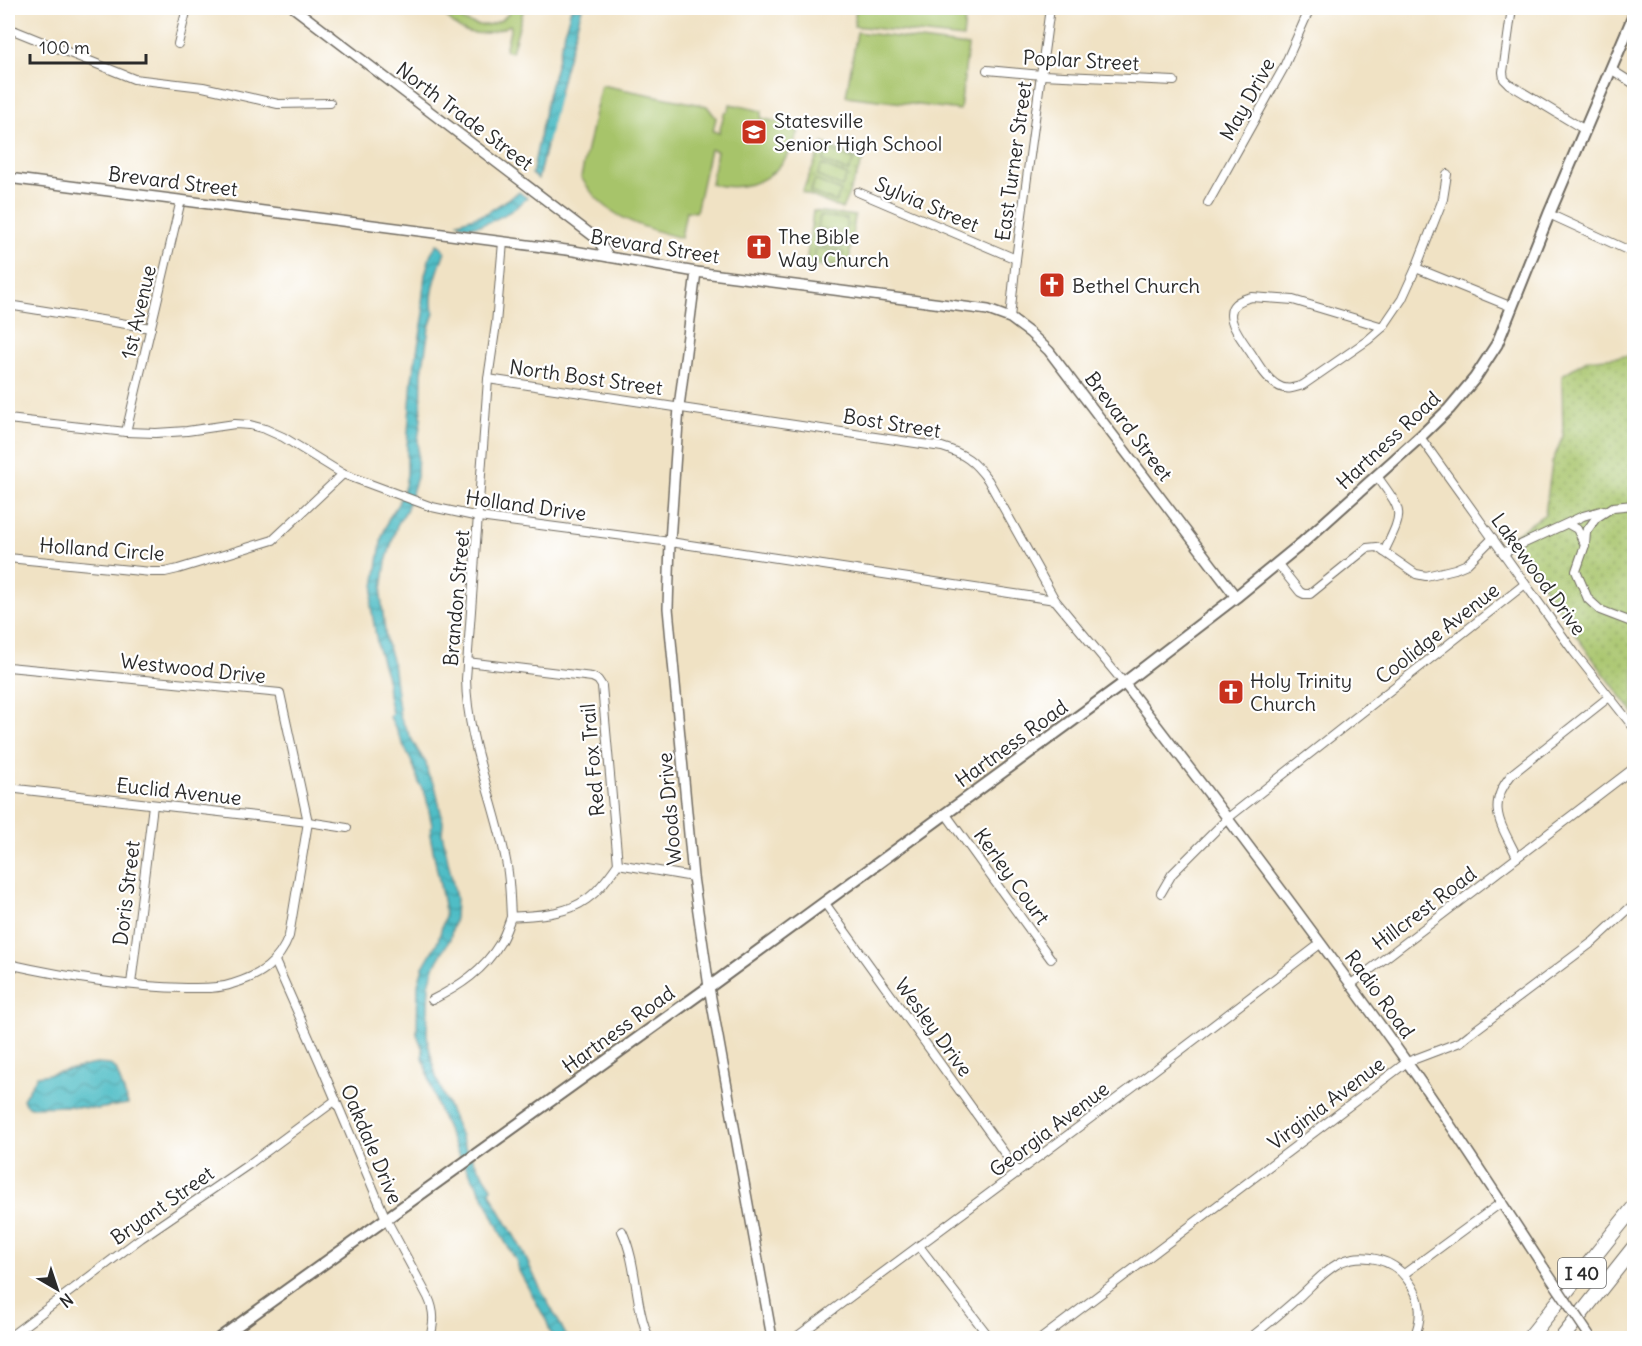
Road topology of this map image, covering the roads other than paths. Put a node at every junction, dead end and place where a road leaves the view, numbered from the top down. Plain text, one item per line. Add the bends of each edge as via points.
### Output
1 (188, 8) edge
2 (294, 8) edge
3 (1050, 8) edge
4 (1310, 8) edge
5 (1512, 8) edge
6 (1635, 15) edge
7 (8, 28) edge
8 (178, 44) dead end
9 (987, 70) dead end
10 (1612, 70) junction
11 (1042, 75) junction
12 (1174, 81) dead end
13 (1635, 84) edge
14 (330, 103) dead end
15 (1585, 130) junction
16 (1447, 174) dead end
17 (8, 178) edge
18 (858, 192) dead end
19 (181, 200) junction
20 (1208, 203) dead end
21 (1549, 214) junction
22 (503, 242) junction
23 (1635, 253) edge
24 (609, 257) junction
25 (1016, 259) junction
26 (1416, 268) junction
27 (696, 272) junction
28 (8, 305) edge
29 (1512, 308) junction
30 (1010, 318) junction
31 (1383, 327) junction
32 (151, 328) junction
33 (489, 379) junction
34 (679, 407) junction
35 (8, 419) edge
36 (126, 432) junction
37 (1420, 437) junction
38 (343, 474) junction
39 (1377, 476) junction
40 (1635, 506) edge
41 (1613, 507) junction
42 (479, 517) junction
43 (1568, 524) junction
44 (1493, 538) junction
45 (670, 542) junction
46 (1585, 545) junction
47 (1384, 552) junction
48 (1503, 553) junction
49 (8, 558) edge
50 (1277, 563) junction
51 (1525, 584) junction
52 (1236, 597) junction
53 (1055, 600) junction
54 (1635, 623) edge
55 (467, 663) junction
56 (8, 667) edge
57 (1124, 683) junction
58 (1609, 696) junction
59 (1635, 728) edge
60 (1635, 768) edge
61 (8, 788) edge
62 (153, 805) junction
63 (945, 813) junction
64 (1228, 818) junction
65 (308, 822) junction
66 (347, 828) dead end
67 (1517, 857) junction
68 (618, 864) junction
69 (693, 877) junction
70 (1161, 892) dead end
71 (824, 902) junction
72 (1635, 904) edge
73 (511, 917) junction
74 (1320, 944) junction
75 (1052, 959) dead end
76 (275, 962) junction
77 (8, 964) edge
78 (131, 984) junction
79 (1350, 984) junction
80 (709, 987) junction
81 (432, 1000) dead end
82 (1407, 1062) junction
83 (336, 1100) junction
84 (1018, 1172) junction
85 (1502, 1202) junction
86 (1635, 1207) edge
87 (386, 1219) junction
88 (622, 1231) dead end
89 (919, 1246) junction
90 (1635, 1247) edge
91 (1404, 1274) junction
92 (8, 1338) edge
93 (220, 1338) edge
94 (430, 1338) edge
95 (649, 1338) edge
96 (772, 1338) edge
97 (795, 1338) edge
98 (990, 1338) edge
99 (1042, 1338) edge
100 (1250, 1338) edge
101 (1414, 1338) edge
102 (1529, 1338) edge
103 (1562, 1338) edge
104 (1591, 1338) edge

1 - 8 street
2 - 24 street, North Trade Street via 597,239
3 - 11 street, East Turner Street
4 - 20 street, May Drive via 1283,69
5 - 15 street via 1504,79
6 - 10 main road, Hartness Road
7 - 14 street via 134,79 203,87 278,104
9 - 11 street, Poplar Street
10 - 13 street
10 - 15 main road, Hartness Road
11 - 12 street, Poplar Street
11 - 25 street, East Turner Street
15 - 21 main road, Hartness Road
16 - 26 street via 1443,199
17 - 19 street, Brevard Street
18 - 25 street, Sylvia Street
19 - 22 street, Brevard Street
19 - 32 street, 1st Avenue
21 - 23 street
21 - 29 main road, Hartness Road
22 - 24 street, Brevard Street
22 - 33 street, Brandon Street
24 - 27 street, Brevard Street
25 - 30 street, East Turner Street
26 - 29 street
26 - 31 street
27 - 30 street, Brevard Street via 988,310
27 - 34 street, Woods Drive
28 - 32 street
29 - 37 main road, Hartness Road via 1497,344 1475,378
30 - 52 street, Brevard Street via 1030,333 1065,371
31 - 31 street via 1293,300 1252,297 1241,299 1230,318 1269,378 1278,387 1291,389 1324,373
32 - 36 street, 1st Avenue
33 - 34 street, North Bost Street
33 - 42 street, Brandon Street
34 - 45 street, Woods Drive
34 - 53 street, Bost Street via 961,453 988,480
35 - 36 street, Holland Drive
36 - 38 street, Holland Drive via 250,425 283,437
37 - 39 main road, Hartness Road
37 - 44 street, Lakewood Drive
38 - 42 street, Holland Drive via 432,507
38 - 49 street, Holland Circle via 273,540 178,569 151,572
39 - 47 street via 1399,512
39 - 50 main road, Hartness Road
40 - 41 street
41 - 43 street
41 - 46 street via 1596,518 1586,532
42 - 45 street, Holland Drive
42 - 55 street, Brandon Street
43 - 46 street via 1577,529
43 - 48 street
44 - 47 street via 1467,564 1426,576 1416,574
44 - 48 street, Lakewood Drive
45 - 53 street, Holland Drive
45 - 69 street, Woods Drive via 669,608
46 - 54 street via 1576,571 1588,599 1600,610
47 - 50 street via 1377,547 1367,548 1307,595 1300,592
48 - 51 street, Lakewood Drive
50 - 52 main road, Hartness Road
51 - 58 street, Lakewood Drive
51 - 64 street, Coolidge Avenue
52 - 57 main road, Hartness Road
53 - 57 street, Bost Street
55 - 68 street, Red Fox Trail via 598,680 602,686
55 - 73 street, Brandon Street via 470,724 508,867
56 - 65 street, Westwood Drive via 280,693
57 - 63 main road, Hartness Road
57 - 64 street, Radio Road
58 - 59 street, Lakewood Drive
58 - 67 street via 1501,787 1497,803 1499,820
60 - 67 street, Hillcrest Road
61 - 62 street, Euclid Avenue
62 - 65 street, Euclid Avenue
62 - 78 street, Doris Street
63 - 71 main road, Hartness Road
63 - 75 street, Kerley Court
64 - 70 street, Coolidge Avenue via 1172,874
64 - 74 street, Radio Road
65 - 66 street, Euclid Avenue
65 - 76 street via 289,936
67 - 79 street, Hillcrest Road
68 - 69 street
68 - 73 street via 587,899 555,913
69 - 80 street, Woods Drive
71 - 80 main road, Hartness Road
71 - 84 street, Wesley Drive
72 - 82 street, Virginia Avenue via 1594,941 1465,1038
73 - 81 street via 502,941 487,963
74 - 79 street, Radio Road
74 - 84 street, Georgia Avenue
76 - 78 street via 230,985 192,988
76 - 83 street, Oakdale Drive
77 - 78 street
79 - 82 street, Radio Road
80 - 87 main road, Hartness Road
80 - 96 street, Woods Drive
82 - 85 street, Radio Road
82 - 99 street, Virginia Avenue
83 - 87 street, Oakdale Drive
83 - 92 street, Bryant Street
84 - 89 street, Georgia Avenue
85 - 91 street
85 - 104 street, Radio Road, bridge
86 - 102 highway, I 40
87 - 93 main road, Hartness Road
87 - 94 street, Oakdale Drive via 434,1309
88 - 95 street via 629,1244
89 - 97 street, Georgia Avenue
89 - 98 street
90 - 103 highway, I 40
91 - 100 street via 1375,1258 1358,1257 1342,1262
91 - 101 street via 1415,1289 1420,1307

